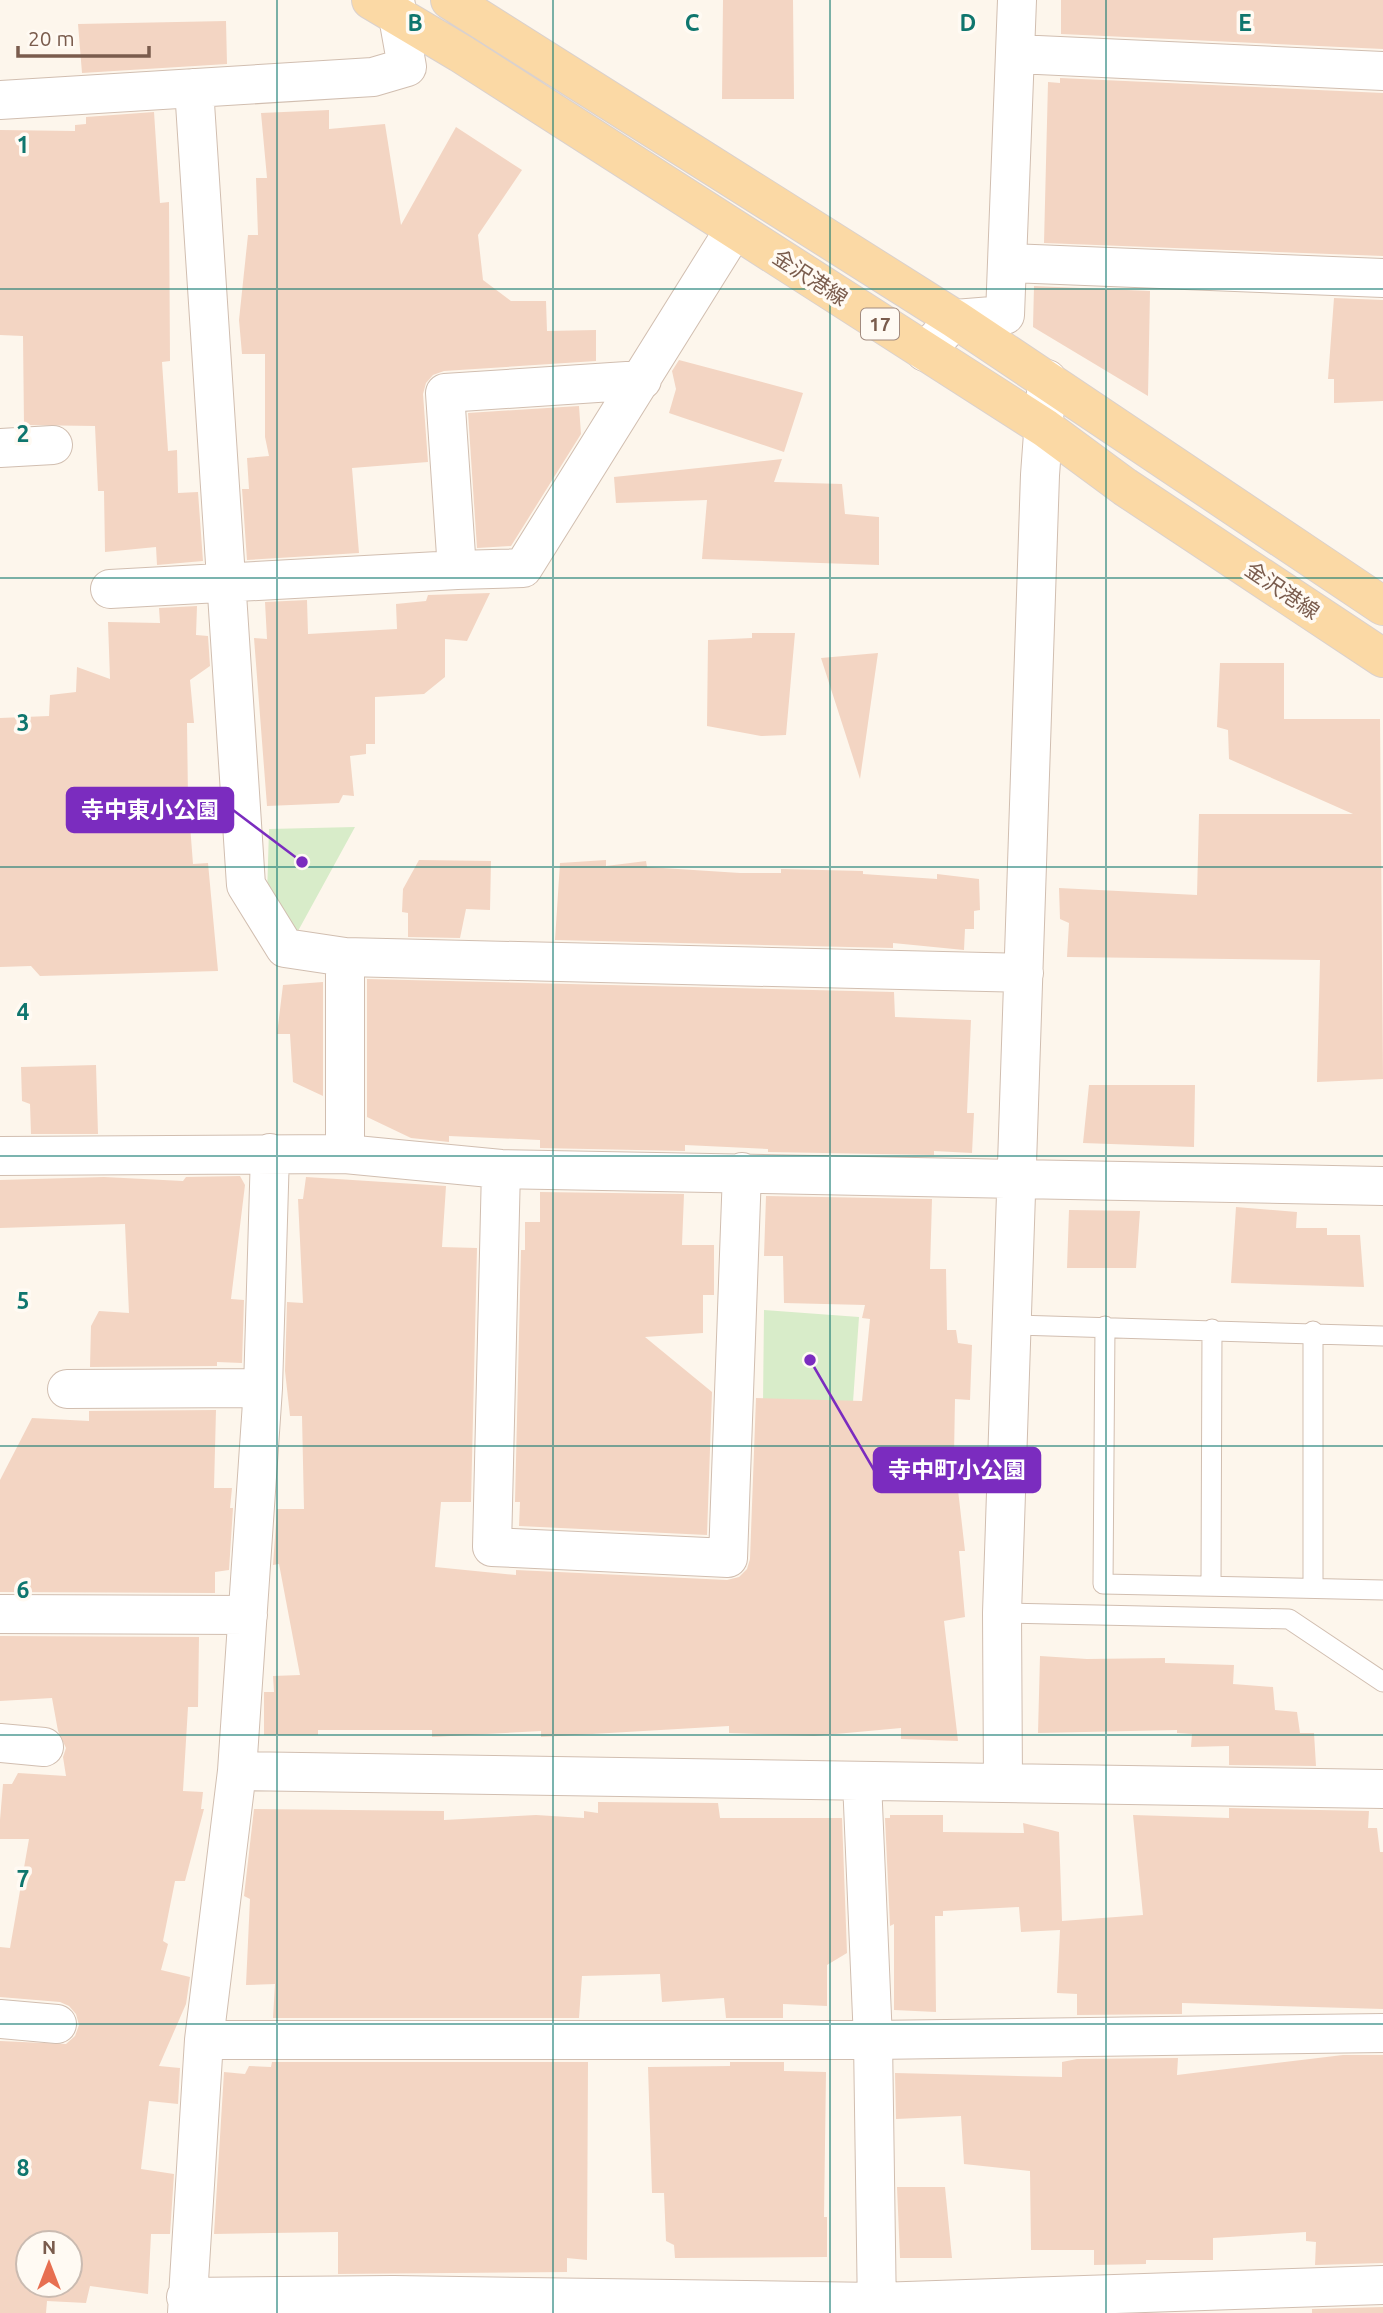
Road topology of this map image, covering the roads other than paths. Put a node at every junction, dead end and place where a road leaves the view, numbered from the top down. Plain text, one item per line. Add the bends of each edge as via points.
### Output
1 (450, 0) edge
2 (1017, 0) edge
3 (387, 5) edge
4 (1016, 54) junction
5 (1383, 71) edge
6 (194, 88) junction
7 (0, 100) edge
8 (734, 230) junction
9 (1007, 263) junction
10 (1383, 278) edge
11 (955, 319) junction
12 (925, 352) junction
13 (1047, 379) junction
14 (642, 380) junction
15 (1045, 428) junction
16 (53, 445) dead end
17 (0, 448) edge
18 (457, 570) junction
19 (228, 584) junction
20 (110, 589) dead end
21 (1383, 606) edge
22 (1383, 658) edge
23 (345, 957) junction
24 (1024, 973) junction
25 (270, 1153) junction
26 (345, 1154) junction
27 (0, 1156) edge
28 (501, 1169) junction
29 (742, 1172) junction
30 (1018, 1177) junction
31 (1383, 1186) edge
32 (1013, 1325) junction
33 (1105, 1326) junction
34 (1212, 1329) junction
35 (1313, 1331) junction
36 (1383, 1335) edge
37 (263, 1388) junction
38 (67, 1389) dead end
39 (1211, 1586) junction
40 (1313, 1588) junction
41 (1383, 1590) edge
42 (1002, 1613) junction
43 (0, 1615) edge
44 (248, 1615) junction
45 (1383, 1682) edge
46 (0, 1743) edge
47 (44, 1747) dead end
48 (237, 1771) junction
49 (862, 1781) junction
50 (1003, 1781) junction
51 (1383, 1789) edge
52 (0, 2019) edge
53 (57, 2024) dead end
54 (1383, 2034) edge
55 (204, 2040) junction
56 (873, 2040) junction
57 (1383, 2285) edge
58 (393, 2304) edge
59 (186, 2305) edge
60 (652, 2307) edge
61 (877, 2308) edge

1 - 11 main road, 金沢港線 / 17
2 - 4 street
3 - 6 street via 407,67 373,77
3 - 8 main road, 金沢港線 / 17
4 - 5 street
4 - 9 street
6 - 7 street
6 - 19 street
8 - 12 main road, 金沢港線 / 17
8 - 14 street
9 - 10 street
9 - 11 street via 1005,315
11 - 12 street
11 - 13 main road, 金沢港線 / 17
12 - 15 main road, 金沢港線 / 17
13 - 15 street
13 - 21 main road, 金沢港線 / 17
14 - 18 street via 523,568
14 - 18 street via 445,393
15 - 22 main road, 金沢港線 / 17 via 1125,487
15 - 24 street
16 - 17 street
18 - 19 street
19 - 20 street
19 - 23 street via 246,885 285,948
23 - 24 street
23 - 26 street
24 - 30 street
25 - 26 street
25 - 27 street
25 - 37 street
26 - 28 street
28 - 29 street
28 - 29 street via 492,1547 728,1558
29 - 30 street
30 - 31 street
30 - 32 street
32 - 33 lane
32 - 42 street
33 - 34 lane
33 - 39 lane via 1103,1584
34 - 35 lane
34 - 39 lane
35 - 36 lane
35 - 40 lane
37 - 38 street
37 - 44 street
39 - 40 lane
40 - 41 lane
42 - 45 lane via 1289,1619
42 - 50 street
43 - 44 street
44 - 48 street
46 - 47 street
48 - 49 street
48 - 55 street
49 - 50 street
49 - 56 street
50 - 51 street
52 - 53 street
54 - 56 street
55 - 56 street
55 - 59 street
56 - 61 street
57 - 61 street
58 - 59 street
58 - 60 street
60 - 61 street

